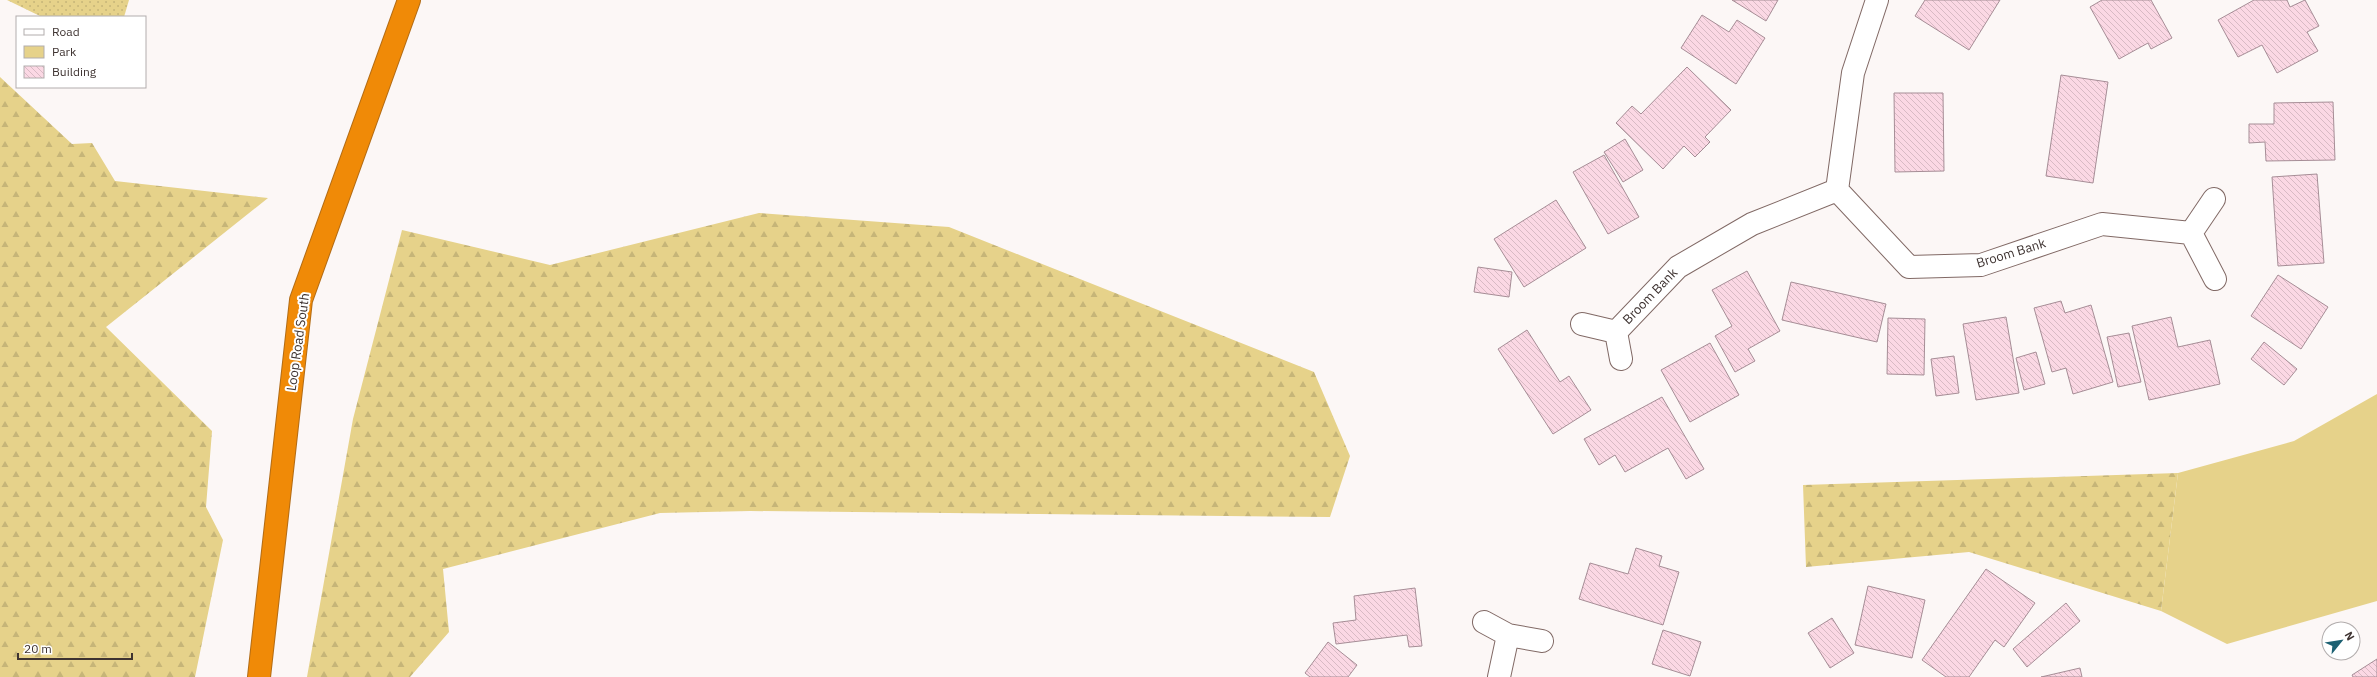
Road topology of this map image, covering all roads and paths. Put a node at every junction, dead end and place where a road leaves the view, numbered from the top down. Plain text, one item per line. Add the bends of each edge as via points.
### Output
1 (409, 0) edge
2 (1877, 0) edge
3 (1837, 190) junction
4 (2214, 199) dead end
5 (2192, 233) junction
6 (2216, 279) dead end
7 (1582, 324) dead end
8 (1616, 332) junction
9 (1621, 359) dead end
10 (1484, 622) dead end
11 (1508, 635) junction
12 (1542, 641) dead end
13 (259, 677) edge
14 (1499, 677) edge

1 - 13 highway, Loop Road South via 301,300
2 - 3 street via 1853,74
3 - 5 street, Broom Bank via 1909,267 1981,265 2102,224
3 - 8 street, Broom Bank via 1752,224 1678,266
4 - 5 street
5 - 6 street
7 - 8 street, Broom Bank
8 - 9 street, Broom Bank
10 - 11 street
11 - 12 street
11 - 14 street

